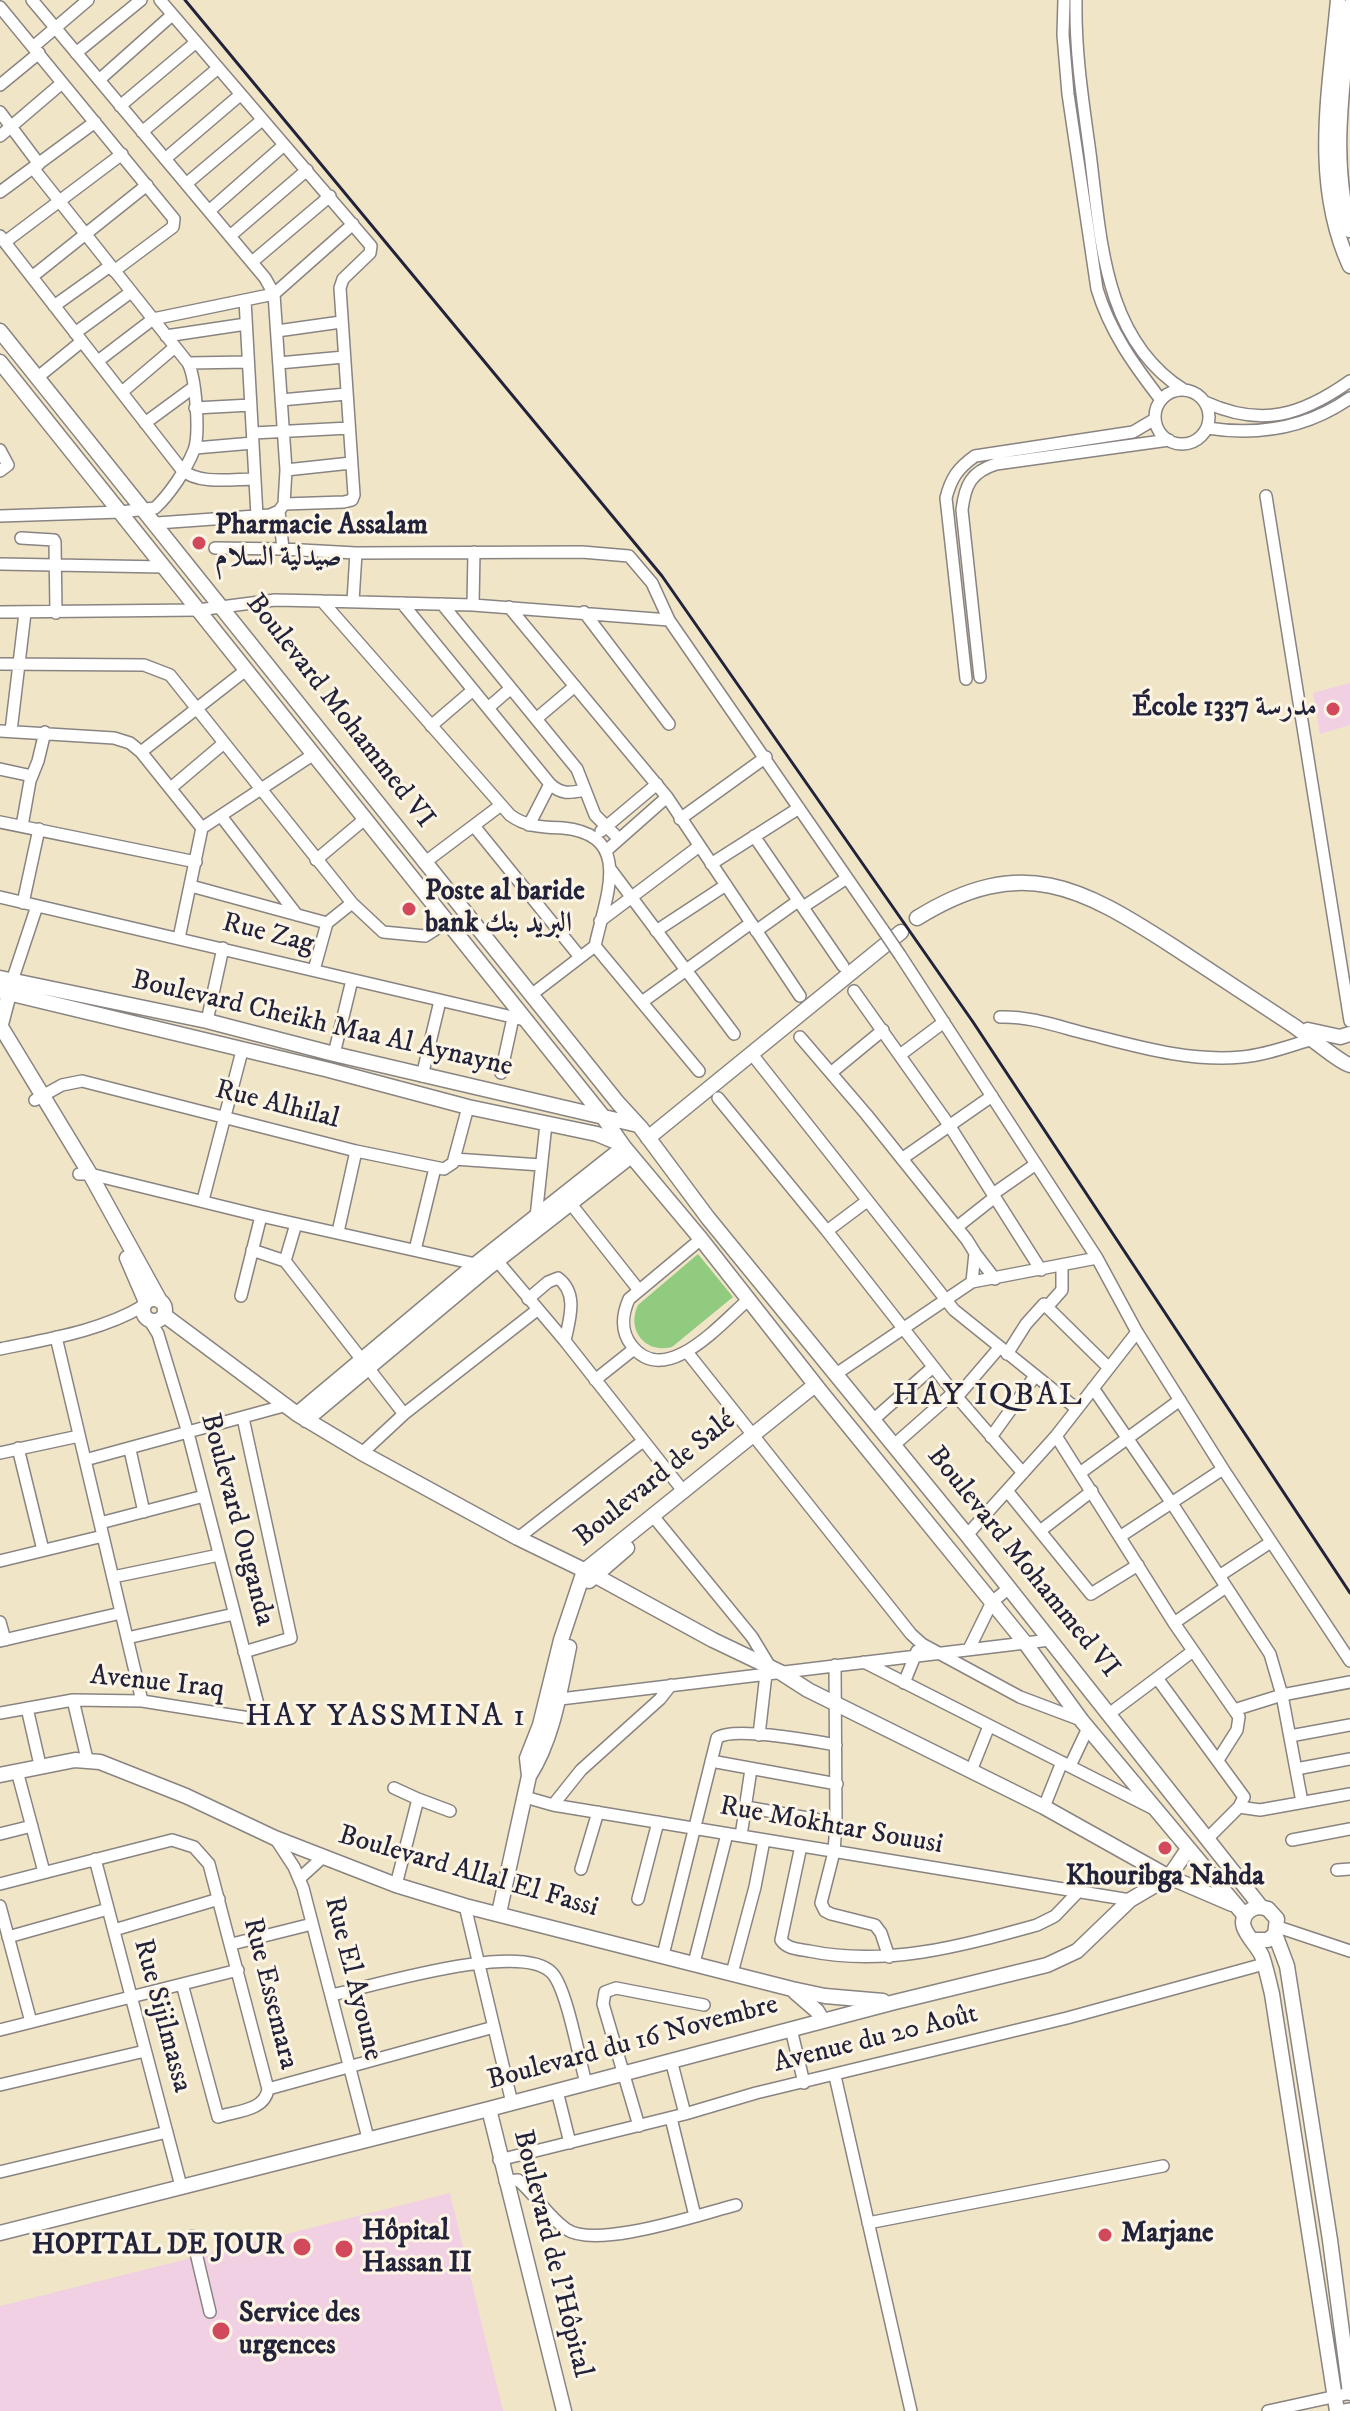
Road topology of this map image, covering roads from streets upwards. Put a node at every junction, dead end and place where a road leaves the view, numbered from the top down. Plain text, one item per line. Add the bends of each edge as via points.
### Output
1 (32, 0) edge
2 (88, 0) edge
3 (141, 0) edge
4 (160, 0) edge
5 (1064, 0) edge
6 (1076, 0) edge
7 (1338, 0) edge
8 (1350, 6) edge
9 (0, 7) edge
10 (172, 15) junction
11 (55, 28) junction
12 (195, 43) junction
13 (36, 50) junction
14 (76, 53) junction
15 (217, 69) junction
16 (99, 80) junction
17 (62, 83) junction
18 (0, 85) edge
19 (240, 95) junction
20 (120, 106) junction
21 (0, 112) edge
22 (262, 120) junction
23 (95, 122) junction
24 (11, 127) junction
25 (142, 132) junction
26 (0, 136) edge
27 (284, 145) junction
28 (122, 154) junction
29 (165, 159) junction
30 (36, 166) junction
31 (307, 170) junction
32 (186, 184) junction
33 (147, 185) junction
34 (0, 192) edge
35 (330, 196) junction
36 (58, 200) junction
37 (209, 211) junction
38 (353, 224) junction
39 (1350, 230) edge
40 (85, 233) junction
41 (230, 236) junction
42 (2, 239) edge
43 (252, 262) junction
44 (1350, 266) edge
45 (112, 268) junction
46 (33, 276) junction
47 (131, 292) junction
48 (274, 294) junction
49 (245, 300) junction
50 (54, 306) junction
51 (153, 319) junction
52 (341, 322) junction
53 (246, 324) junction
54 (0, 331) edge
55 (277, 331) junction
56 (166, 336) junction
57 (78, 337) junction
58 (175, 347) junction
59 (344, 357) junction
60 (98, 361) junction
61 (0, 362) edge
62 (248, 362) junction
63 (188, 363) junction
64 (279, 363) junction
65 (38, 377) junction
66 (1350, 381) edge
67 (194, 387) junction
68 (1184, 390) junction
69 (122, 392) junction
70 (346, 394) junction
71 (1350, 398) edge
72 (281, 400) junction
73 (1161, 400) junction
74 (1205, 402) junction
75 (251, 405) junction
76 (195, 408) junction
77 (1155, 419) junction
78 (145, 423) junction
79 (349, 428) junction
80 (1207, 428) junction
81 (282, 431) junction
82 (253, 438) junction
83 (1169, 440) junction
84 (195, 448) junction
85 (0, 450) edge
86 (351, 463) junction
87 (182, 470) junction
88 (286, 470) junction
89 (0, 471) edge
90 (255, 479) junction
91 (1266, 496) dead end
92 (282, 508) junction
93 (145, 510) junction
94 (121, 512) junction
95 (0, 516) edge
96 (257, 516) junction
97 (157, 523) junction
98 (21, 538) dead end
99 (215, 548) dead end
100 (283, 549) junction
101 (474, 552) junction
102 (356, 553) junction
103 (0, 564) edge
104 (56, 566) junction
105 (164, 567) junction
106 (322, 601) junction
107 (353, 601) junction
108 (402, 603) junction
109 (442, 604) junction
110 (473, 605) junction
111 (223, 606) junction
112 (509, 607) junction
113 (198, 610) junction
114 (0, 612) edge
115 (584, 612) junction
116 (25, 613) junction
117 (56, 613) junction
118 (669, 620) junction
119 (0, 664) edge
120 (20, 665) junction
121 (246, 670) junction
122 (980, 677) dead end
123 (966, 679) dead end
124 (575, 686) junction
125 (511, 688) junction
126 (473, 690) junction
127 (488, 708) junction
128 (198, 709) junction
129 (536, 719) junction
130 (669, 724) dead end
131 (431, 726) junction
132 (5, 731) edge
133 (45, 732) junction
134 (224, 743) junction
135 (141, 752) junction
136 (339, 754) junction
137 (766, 757) junction
138 (318, 760) junction
139 (0, 769) edge
140 (32, 776) junction
141 (550, 784) junction
142 (657, 784) junction
143 (172, 787) junction
144 (260, 788) junction
145 (585, 790) junction
146 (667, 797) junction
147 (501, 805) junction
148 (799, 808) junction
149 (221, 816) junction
150 (366, 818) junction
151 (680, 819) junction
152 (0, 822) edge
153 (529, 825) junction
154 (22, 826) junction
155 (474, 826) junction
156 (606, 826) junction
157 (202, 828) junction
158 (39, 829) junction
159 (754, 836) junction
160 (595, 837) junction
161 (619, 839) junction
162 (698, 847) junction
163 (607, 850) junction
164 (316, 860) junction
165 (196, 862) junction
166 (424, 863) junction
167 (711, 864) junction
168 (611, 870) junction
169 (847, 878) junction
170 (726, 885) junction
171 (191, 886) junction
172 (631, 896) junction
173 (0, 897) edge
174 (23, 903) junction
175 (352, 903) junction
176 (800, 904) junction
177 (37, 906) junction
178 (297, 915) junction
179 (917, 918) dead end
180 (447, 922) junction
181 (600, 922) junction
182 (327, 923) junction
183 (753, 927) junction
184 (656, 931) junction
185 (901, 932) dead end
186 (179, 938) junction
187 (595, 946) junction
188 (223, 948) junction
189 (495, 950) junction
190 (580, 957) junction
191 (480, 962) junction
192 (843, 966) dead end
193 (314, 970) junction
194 (685, 970) junction
195 (352, 980) junction
196 (5, 986) edge
197 (854, 991) dead end
198 (531, 995) junction
199 (800, 996) dead end
200 (440, 1001) junction
201 (642, 1002) junction
202 (1000, 1017) dead end
203 (519, 1019) junction
204 (207, 1021) junction
205 (1350, 1021) edge
206 (944, 1022) junction
207 (554, 1024) junction
208 (1296, 1027) junction
209 (1, 1028) edge
210 (883, 1030) junction
211 (734, 1034) dead end
212 (539, 1036) junction
213 (1345, 1036) edge
214 (800, 1037) dead end
215 (1313, 1039) junction
216 (242, 1051) junction
217 (751, 1053) junction
218 (334, 1054) junction
219 (1335, 1054) junction
220 (900, 1055) junction
221 (1350, 1065) edge
222 (699, 1071) dead end
223 (832, 1072) junction
224 (501, 1073) dead end
225 (422, 1076) junction
226 (992, 1096) junction
227 (38, 1098) junction
228 (718, 1098) dead end
229 (468, 1107) junction
230 (604, 1118) junction
231 (226, 1119) junction
232 (546, 1124) junction
233 (635, 1125) junction
234 (949, 1125) junction
235 (650, 1140) junction
236 (626, 1149) junction
237 (356, 1151) junction
238 (903, 1158) junction
239 (454, 1159) junction
240 (1036, 1164) junction
241 (541, 1165) junction
242 (435, 1168) junction
243 (84, 1174) junction
244 (994, 1196) junction
245 (203, 1200) junction
246 (567, 1200) junction
247 (867, 1201) junction
248 (261, 1216) junction
249 (536, 1217) junction
250 (296, 1224) junction
251 (957, 1227) junction
252 (827, 1231) junction
253 (338, 1232) junction
254 (701, 1239) junction
255 (252, 1250) junction
256 (415, 1250) junction
257 (975, 1253) junction
258 (1097, 1258) junction
259 (285, 1261) junction
260 (488, 1261) junction
261 (1062, 1266) junction
262 (1041, 1270) junction
263 (995, 1279) junction
264 (972, 1282) junction
265 (638, 1289) junction
266 (241, 1296) dead end
267 (528, 1299) junction
268 (749, 1299) junction
269 (944, 1299) junction
270 (1047, 1307) junction
271 (537, 1310) junction
272 (153, 1315) junction
273 (904, 1329) junction
274 (1137, 1332) junction
275 (56, 1337) junction
276 (565, 1341) junction
277 (0, 1349) edge
278 (634, 1349) junction
279 (1003, 1351) junction
280 (687, 1352) junction
281 (364, 1363) junction
282 (933, 1367) junction
283 (1109, 1368) junction
284 (836, 1374) junction
285 (1035, 1376) junction
286 (595, 1380) junction
287 (818, 1388) junction
288 (1093, 1388) junction
289 (955, 1395) junction
290 (1180, 1400) junction
291 (1077, 1409) junction
292 (296, 1413) junction
293 (404, 1414) junction
294 (243, 1418) junction
295 (873, 1420) junction
296 (188, 1433) junction
297 (79, 1436) junction
298 (1056, 1436) junction
299 (991, 1437) junction
300 (1127, 1437) junction
301 (757, 1439) junction
302 (643, 1441) junction
303 (894, 1445) junction
304 (18, 1448) junction
305 (130, 1450) junction
306 (0, 1453) edge
307 (362, 1453) junction
308 (85, 1460) junction
309 (1223, 1469) junction
310 (1023, 1473) junction
311 (1080, 1473) junction
312 (1092, 1491) junction
313 (684, 1492) junction
314 (1008, 1492) junction
315 (204, 1496) junction
316 (1171, 1502) junction
317 (144, 1512) junction
318 (655, 1519) junction
319 (100, 1523) junction
320 (1040, 1531) junction
321 (967, 1535) junction
322 (103, 1536) junction
323 (1121, 1536) junction
324 (518, 1538) junction
325 (1271, 1542) junction
326 (43, 1550) junction
327 (219, 1555) junction
328 (0, 1561) edge
329 (1138, 1565) junction
330 (589, 1573) junction
331 (113, 1577) junction
332 (1222, 1582) junction
333 (1009, 1588) junction
334 (992, 1602) junction
335 (121, 1613) junction
336 (234, 1614) junction
337 (0, 1622) edge
338 (1174, 1623) junction
339 (127, 1638) junction
340 (1050, 1640) junction
341 (2, 1641) edge
342 (922, 1644) junction
343 (1026, 1644) junction
344 (969, 1649) junction
345 (1193, 1651) junction
346 (244, 1652) junction
347 (939, 1653) junction
348 (913, 1656) junction
349 (1350, 1661) edge
350 (864, 1662) junction
351 (835, 1665) junction
352 (773, 1672) junction
353 (1157, 1678) junction
354 (1350, 1682) edge
355 (904, 1683) junction
356 (671, 1685) junction
357 (1282, 1695) junction
358 (73, 1700) junction
359 (553, 1700) junction
360 (142, 1701) junction
361 (836, 1704) junction
362 (27, 1708) junction
363 (1234, 1710) junction
364 (0, 1713) edge
365 (1109, 1714) junction
366 (262, 1720) joint
367 (1085, 1724) junction
368 (1350, 1725) edge
369 (989, 1726) junction
370 (759, 1735) junction
371 (1290, 1736) junction
372 (836, 1745) junction
373 (87, 1759) junction
374 (1350, 1759) edge
375 (1218, 1760) junction
376 (711, 1761) junction
377 (1066, 1764) junction
378 (40, 1765) junction
379 (751, 1769) junction
380 (1296, 1769) junction
381 (17, 1771) junction
382 (971, 1771) junction
383 (0, 1775) edge
384 (837, 1784) junction
385 (394, 1788) dead end
386 (1350, 1794) edge
387 (525, 1797) junction
388 (418, 1799) junction
389 (1302, 1802) junction
390 (553, 1805) junction
391 (746, 1807) junction
392 (1044, 1807) junction
393 (1239, 1807) junction
394 (1155, 1809) junction
395 (450, 1811) dead end
396 (598, 1812) junction
397 (658, 1822) junction
398 (836, 1823) junction
399 (32, 1826) junction
400 (695, 1828) junction
401 (1350, 1829) edge
402 (0, 1834) edge
403 (727, 1834) junction
404 (741, 1836) junction
405 (275, 1838) junction
406 (1207, 1839) junction
407 (764, 1840) junction
408 (1292, 1840) dead end
409 (801, 1846) junction
410 (1188, 1849) junction
411 (834, 1852) junction
412 (322, 1858) junction
413 (95, 1859) junction
414 (581, 1869) dead end
415 (1350, 1869) edge
416 (1337, 1870) dead end
417 (44, 1872) junction
418 (1169, 1877) junction
419 (300, 1878) junction
420 (0, 1884) edge
421 (396, 1885) junction
422 (1077, 1893) junction
423 (219, 1899) junction
424 (638, 1899) dead end
425 (1130, 1900) junction
426 (0, 1906) edge
427 (465, 1906) junction
428 (108, 1909) junction
429 (1248, 1910) junction
430 (499, 1913) junction
431 (312, 1924) junction
432 (114, 1930) junction
433 (1276, 1930) junction
434 (8, 1937) junction
435 (1253, 1940) junction
436 (232, 1944) junction
437 (1349, 1949) edge
438 (663, 1955) junction
439 (889, 1957) junction
440 (478, 1962) junction
441 (694, 1963) junction
442 (1264, 1964) junction
443 (238, 1970) junction
444 (732, 1973) junction
445 (182, 1984) junction
446 (795, 1992) junction
447 (332, 1995) junction
448 (825, 1996) junction
449 (131, 1997) junction
450 (895, 2002) junction
451 (704, 2005) dead end
452 (829, 2019) junction
453 (31, 2022) junction
454 (494, 2027) junction
455 (791, 2029) junction
456 (0, 2030) edge
457 (145, 2051) junction
458 (671, 2060) junction
459 (349, 2066) junction
460 (623, 2073) junction
461 (835, 2076) junction
462 (586, 2083) junction
463 (804, 2083) junction
464 (0, 2085) edge
465 (268, 2089) junction
466 (557, 2091) junction
467 (512, 2103) junction
468 (489, 2109) junction
469 (685, 2114) junction
470 (671, 2118) junction
471 (639, 2126) junction
472 (167, 2132) junction
473 (368, 2138) junction
474 (570, 2143) junction
475 (499, 2160) junction
476 (1163, 2166) dead end
477 (3, 2171) edge
478 (505, 2181) junction
479 (181, 2186) junction
480 (736, 2205) dead end
481 (695, 2216) junction
482 (868, 2223) junction
483 (0, 2233) edge
484 (192, 2236) dead end
485 (210, 2312) dead end
486 (1350, 2393) edge
487 (1337, 2406) edge
488 (1350, 2409) edge
489 (564, 2411) edge
490 (911, 2411) edge
491 (1268, 2411) edge

1 - 11 street
2 - 11 street
3 - 14 street
4 - 10 street
5 - 73 street via 1068,94 1097,289 1122,346
6 - 68 street via 1079,76 1110,286 1142,352
7 - 44 street via 1325,161 1333,219
8 - 39 street via 1339,146
9 - 13 street
10 - 12 street
10 - 16 street
11 - 13 street
11 - 14 street
12 - 15 street
12 - 20 street
13 - 17 street
13 - 18 street
14 - 16 street
15 - 19 street
15 - 25 street
16 - 20 street
17 - 23 street
17 - 24 street
19 - 22 street
19 - 29 street
20 - 25 street
21 - 24 street
22 - 27 street
22 - 32 street
23 - 28 street
23 - 30 street
24 - 26 street
24 - 30 street
25 - 29 street
27 - 31 street
27 - 37 street
28 - 33 street
28 - 36 street
29 - 32 street
30 - 34 street
30 - 36 street
31 - 35 street
31 - 41 street
32 - 37 street
33 - 40 street
33 - 45 street via 175,223
35 - 38 street
35 - 43 street
36 - 40 street
36 - 42 street
37 - 41 street
38 - 48 street
38 - 52 street via 372,250 343,279
40 - 45 street
40 - 46 street
41 - 43 street
42 - 46 street
43 - 48 street
45 - 47 street
45 - 50 street
46 - 50 street
47 - 51 street
47 - 57 street
48 - 49 street
48 - 55 street
49 - 51 street
49 - 53 street
50 - 57 street
51 - 56 street
51 - 60 street
52 - 55 street
52 - 59 street
53 - 56 street
53 - 62 street
54 - 65 street, Boulevard Mohammed VI
55 - 64 street
56 - 58 street
57 - 60 street
57 - 65 street
58 - 63 street
58 - 69 street
59 - 64 street
59 - 70 street
60 - 69 street
61 - 94 street, Boulevard Mohammed VI
62 - 63 street
62 - 75 street
63 - 67 street
64 - 72 street
65 - 93 street, Boulevard Mohammed VI
66 - 74 street via 1313,405 1278,415 1242,415
67 - 76 street
67 - 78 street
68 - 73 street
68 - 74 street
69 - 78 street
70 - 72 street
70 - 79 street
71 - 80 street via 1287,427 1243,432
72 - 81 street
73 - 77 street
74 - 80 street
75 - 76 street
75 - 82 street
76 - 84 street
77 - 83 street
77 - 123 street via 1133,432 975,456 961,466 946,498
78 - 87 street
79 - 81 street
79 - 86 street
80 - 83 street via 1194,442
81 - 82 street
81 - 88 street
82 - 84 street
82 - 90 street
83 - 122 street via 996,464 970,479 962,510
84 - 87 street
85 - 89 street via 8,465
86 - 88 street
86 - 92 street via 352,500
87 - 90 street via 201,479
87 - 93 street via 160,502
88 - 92 street
90 - 96 street
91 - 205 street
92 - 96 street
92 - 100 street
93 - 94 street
93 - 97 street, Boulevard Mohammed VI
94 - 95 street
94 - 105 street, Boulevard Mohammed VI
96 - 97 street
97 - 111 street, Boulevard Mohammed VI
98 - 104 street via 54,540
99 - 100 street
100 - 102 street
101 - 102 street
101 - 110 street
101 - 118 street via 624,555 652,583
102 - 107 street
103 - 104 street
104 - 105 street
104 - 117 street
105 - 113 street, Boulevard Mohammed VI
106 - 107 street
106 - 111 street
106 - 131 street
107 - 108 street
108 - 109 street
108 - 126 street
109 - 110 street
109 - 125 street
110 - 112 street
111 - 113 street
111 - 136 street, Boulevard Mohammed VI
112 - 115 street
112 - 124 street
113 - 117 street
113 - 121 street, Boulevard Mohammed VI
114 - 116 street
115 - 118 street
115 - 130 street
116 - 117 street
116 - 120 street
118 - 137 street
119 - 120 street
120 - 128 street via 144,665 170,675
120 - 132 street
121 - 128 street
121 - 138 street, Boulevard Mohammed VI
124 - 129 street
124 - 142 street
125 - 127 street
125 - 129 street
126 - 127 street
126 - 131 street
127 - 141 street
128 - 134 street
128 - 135 street
129 - 145 street via 577,769
131 - 147 street
132 - 133 street
133 - 135 street via 114,738
133 - 140 street
134 - 143 street
134 - 144 street
135 - 143 street
136 - 138 street
136 - 166 street, Boulevard Mohammed VI
137 - 148 street
137 - 151 street
138 - 144 street
138 - 150 street, Boulevard Mohammed VI
139 - 140 street
140 - 154 street
141 - 145 street via 565,794
141 - 153 street
142 - 146 street
142 - 156 street
143 - 157 street
144 - 149 street
144 - 164 street
145 - 156 street
146 - 151 street
146 - 161 street
147 - 153 street
147 - 155 street
148 - 159 street
148 - 169 street
149 - 157 street
149 - 178 street
150 - 164 street
150 - 180 street, Boulevard Mohammed VI
151 - 162 street
152 - 154 street
153 - 160 street via 582,830
154 - 158 street
155 - 166 street
155 - 190 street
156 - 160 street
156 - 161 street
157 - 165 street
158 - 165 street
158 - 174 street
159 - 167 street
159 - 176 street
160 - 163 street
161 - 163 street
162 - 167 street
162 - 172 street
163 - 168 street
164 - 175 street
165 - 171 street
166 - 189 street, Boulevard Mohammed VI
167 - 170 street
168 - 172 street
168 - 181 street
169 - 176 street
169 - 206 street, bridge
170 - 183 street
170 - 184 street
171 - 178 street
171 - 186 street
172 - 181 street
172 - 184 street
173 - 174 street, Rue Zag
174 - 177 street, Rue Zag
175 - 180 street via 383,932 425,936
175 - 182 street
176 - 183 street
176 - 192 street
177 - 186 street, Rue Zag
177 - 196 street, Boulevard Ouganda
178 - 182 street
179 - 208 street via 939,904 989,887 1037,883 1073,891 1109,905
180 - 191 street, Boulevard Mohammed VI
181 - 187 street
182 - 193 street
183 - 194 street
183 - 199 street
184 - 194 street
185 - 217 street
186 - 188 street, Rue Zag
187 - 190 street
187 - 201 street
188 - 193 street, Rue Zag
188 - 204 street
189 - 191 street
189 - 198 street, Boulevard Mohammed VI
190 - 198 street
191 - 203 street, Boulevard Mohammed VI
193 - 195 street, Rue Zag
194 - 201 street
194 - 211 street
195 - 200 street, Rue Zag
195 - 218 street
196 - 204 street, Boulevard Cheikh Maa Al Aynayne
196 - 209 street, Boulevard Ouganda
196 - 216 street, Boulevard Cheikh Maa Al Aynayne
197 - 210 street
198 - 207 street, Boulevard Mohammed VI
200 - 203 street, Rue Zag
200 - 225 street
201 - 222 street
202 - 215 street via 1015,1016 1189,1056 1242,1057
203 - 212 street, Boulevard Mohammed VI
203 - 224 street
204 - 218 street, Boulevard Cheikh Maa Al Aynayne
206 - 220 street
206 - 226 street
207 - 212 street
207 - 233 street, Boulevard Mohammed VI
208 - 213 street
208 - 215 street
209 - 227 street, Boulevard Ouganda
210 - 220 street
210 - 223 street
212 - 230 street, Boulevard Mohammed VI
213 - 219 street via 1336,1042
214 - 223 street
215 - 219 street
216 - 229 street, Boulevard Cheikh Maa Al Aynayne
216 - 231 street
217 - 235 street
217 - 247 street
218 - 225 street, Boulevard Cheikh Maa Al Aynayne
219 - 221 street
220 - 234 street
223 - 238 street
225 - 230 street, Boulevard Cheikh Maa Al Aynayne
226 - 234 street
226 - 240 street
227 - 231 street, Rue Alhilal via 82,1081
227 - 243 street, Boulevard Ouganda
228 - 252 street
229 - 232 street, Boulevard Cheikh Maa Al Aynayne
229 - 239 street
230 - 233 street, Boulevard Cheikh Maa Al Aynayne
230 - 236 street, Boulevard Mohammed VI
231 - 237 street, Rue Alhilal
231 - 245 street
232 - 236 street, Boulevard Cheikh Maa Al Aynayne via 597,1134
232 - 241 street
233 - 235 street, Boulevard Mohammed VI
233 - 236 street via 621,1130
234 - 238 street
234 - 244 street
235 - 236 street via 651,1149 640,1159
235 - 284 street, Boulevard Mohammed VI
236 - 246 street
236 - 254 street, Boulevard Mohammed VI
237 - 242 street, Rue Alhilal
237 - 253 street
238 - 251 street
239 - 241 street
239 - 242 street via 449,1167
240 - 244 street
240 - 258 street
241 - 249 street
242 - 256 street
243 - 245 street
243 - 272 street, Boulevard Ouganda
244 - 251 street
244 - 262 street
245 - 248 street
246 - 249 street
246 - 260 street
246 - 265 street
247 - 252 street
247 - 269 street
248 - 250 street
248 - 255 street
249 - 260 street
250 - 253 street
250 - 259 street
251 - 257 street
252 - 273 street
253 - 256 street
254 - 265 street
254 - 268 street, Boulevard Mohammed VI
255 - 259 street
255 - 266 street
256 - 260 street
257 - 263 street
257 - 264 street
258 - 261 street
258 - 274 street
259 - 281 street
260 - 267 street
260 - 281 street
261 - 262 street
261 - 270 street via 1062,1290
262 - 263 street
263 - 264 street
264 - 269 street
265 - 278 street via 629,1299 623,1325
267 - 271 street
267 - 276 street via 548,1282 564,1282 572,1300
268 - 280 street
268 - 287 street, Boulevard Mohammed VI
269 - 273 street
269 - 279 street
270 - 279 street via 1036,1311
270 - 283 street
271 - 276 street
271 - 293 street
272 - 275 street via 125,1317
272 - 292 street
272 - 296 street, Boulevard Ouganda
273 - 282 street
273 - 284 street
274 - 283 street
274 - 290 street
275 - 277 street
275 - 297 street
276 - 286 street
278 - 280 street via 654,1360
278 - 286 street
279 - 285 street
279 - 289 street
280 - 301 street
281 - 292 street
281 - 293 street
282 - 289 street
282 - 295 street
283 - 288 street
284 - 295 street, Boulevard Mohammed VI
285 - 291 street
285 - 299 street
286 - 302 street
287 - 301 street, Boulevard de Salé
287 - 334 street, Boulevard Mohammed VI
288 - 291 street
288 - 300 street
289 - 299 street
289 - 303 street
290 - 300 street
290 - 309 street
291 - 298 street
292 - 294 street
292 - 307 street
293 - 307 street
294 - 296 street
294 - 346 street via 291,1638
295 - 303 street, Boulevard Mohammed VI
296 - 305 street
296 - 315 street, Boulevard Ouganda
297 - 304 street
297 - 308 street
298 - 310 street
298 - 311 street
299 - 310 street
300 - 311 street
300 - 316 street
301 - 313 street, Boulevard de Salé
301 - 318 street, Boulevard de Salé
301 - 342 street
302 - 313 street
302 - 324 street
303 - 321 street, Boulevard Mohammed VI
304 - 306 street
304 - 326 street
305 - 308 street
305 - 317 street
307 - 324 street
308 - 319 street
309 - 316 street
309 - 325 street
310 - 314 street
311 - 312 street
312 - 320 street
312 - 323 street
313 - 318 street, Boulevard de Salé
314 - 320 street
314 - 321 street
315 - 317 street
315 - 327 street, Boulevard Ouganda
316 - 323 street
316 - 332 street
317 - 319 street
318 - 330 street, Boulevard de Salé
318 - 352 street via 752,1637
319 - 322 street
320 - 329 street via 1091,1594
321 - 333 street, Boulevard Mohammed VI
322 - 326 street
322 - 331 street
323 - 329 street
324 - 330 street
325 - 332 street
325 - 349 street
326 - 328 street
327 - 331 street
327 - 336 street, Boulevard Ouganda
329 - 338 street
330 - 352 street
330 - 359 street, Boulevard de Salé via 561,1640
331 - 335 street
332 - 338 street
332 - 357 street via 1270,1654
333 - 334 street
333 - 340 street, Boulevard Mohammed VI
334 - 343 street, Boulevard Mohammed VI
334 - 344 street
335 - 339 street
335 - 341 street
336 - 339 street
336 - 346 street, Boulevard Ouganda
337 - 341 street
338 - 345 street
339 - 360 street
340 - 343 street
340 - 365 street, Boulevard Mohammed VI
342 - 347 street
342 - 348 street
343 - 344 street
343 - 367 street, Boulevard Mohammed VI
344 - 347 street
345 - 353 street
345 - 363 street
346 - 366 street, Boulevard Ouganda
347 - 348 street
347 - 367 street via 1020,1697
348 - 350 street
348 - 355 street
350 - 351 street
350 - 355 street
351 - 352 street
351 - 361 street
352 - 356 street
352 - 361 street
352 - 370 street
353 - 365 street
353 - 375 street
354 - 357 street
355 - 369 street
356 - 359 street
356 - 390 street via 581,1770
357 - 363 street
357 - 371 street
358 - 360 street, Avenue Iraq
358 - 362 street, Avenue Iraq
358 - 373 street
359 - 387 street, Boulevard de Salé via 527,1758
360 - 366 street, Avenue Iraq
361 - 372 street
361 - 382 street
362 - 364 street, Avenue Iraq
362 - 378 street
363 - 375 street via 1237,1730
365 - 406 street, Boulevard Mohammed VI
367 - 377 street
367 - 394 street, Boulevard Mohammed VI
368 - 371 street
369 - 377 street
369 - 382 street
370 - 372 street
370 - 376 street via 724,1733 715,1741
371 - 380 street
372 - 384 street
373 - 378 street, Boulevard Allal El Fassi
373 - 405 street, Boulevard Allal El Fassi via 143,1777
374 - 380 street
375 - 393 street via 1242,1792
376 - 379 street
376 - 400 street
377 - 392 street
377 - 394 street
378 - 381 street, Boulevard Allal El Fassi
379 - 384 street
379 - 391 street
380 - 389 street
381 - 383 street, Boulevard Allal El Fassi
381 - 399 street
382 - 392 street
384 - 398 street
385 - 388 street
386 - 389 street
387 - 390 street, Rue Mokhtar Souusi
387 - 430 street, Boulevard de Salé
388 - 395 street
388 - 421 street
389 - 393 street via 1260,1810
390 - 396 street, Rue Mokhtar Souusi
391 - 398 street
391 - 404 street
392 - 418 street
393 - 406 street
394 - 410 street, Boulevard Mohammed VI
396 - 397 street, Rue Mokhtar Souusi
396 - 414 street
397 - 400 street, Rue Mokhtar Souusi
397 - 424 street
398 - 411 street
399 - 402 street
399 - 417 street
400 - 403 street, Rue Mokhtar Souusi
400 - 438 street
401 - 408 street
403 - 404 street, Rue Mokhtar Souusi
403 - 441 street
404 - 407 street, Rue Mokhtar Souusi
405 - 412 street, Boulevard Allal El Fassi
405 - 419 street, Rue El Ayoune
406 - 429 street, Boulevard Mohammed VI
407 - 409 street, Rue Mokhtar Souusi
407 - 444 street
409 - 411 street, Rue Mokhtar Souusi
409 - 439 street via 782,1942 840,1958
410 - 418 street
410 - 429 street, Boulevard Mohammed VI
411 - 422 street, Rue Mokhtar Souusi
411 - 439 street via 823,1908 875,1925
412 - 419 street
412 - 421 street, Boulevard Allal El Fassi
413 - 417 street
413 - 423 street, Rue Essemara via 172,1840 187,1843 202,1853
413 - 428 street, Rue Sijilmassa
415 - 416 street
417 - 420 street
418 - 425 street, Boulevard du 16 Novembre
418 - 429 street
419 - 431 street, Rue El Ayoune
421 - 427 street, Boulevard Allal El Fassi
422 - 425 street, Rue Mokhtar Souusi
422 - 439 street via 1055,1916 1037,1925
423 - 432 street
423 - 436 street, Rue Essemara
425 - 450 street, Boulevard du 16 Novembre via 1077,1951 1057,1962
426 - 434 street
427 - 430 street, Boulevard Allal El Fassi
427 - 440 street
428 - 432 street, Rue Sijilmassa
428 - 434 street
429 - 433 street via 1274,1913
429 - 435 street via 1244,1930
430 - 438 street, Boulevard Allal El Fassi
431 - 436 street
431 - 447 street, Rue El Ayoune
432 - 449 street, Rue Sijilmassa
433 - 435 street via 1268,1940
433 - 437 street
433 - 486 street via 1287,1966
434 - 453 street
435 - 442 street
436 - 443 street, Rue Essemara
438 - 441 street, Boulevard Allal El Fassi
440 - 447 street
440 - 454 street
440 - 462 street via 524,1962 552,1972
441 - 444 street, Boulevard Allal El Fassi
442 - 461 street, Avenue du 20 Août
442 - 487 street
443 - 445 street
443 - 465 street, Rue Essemara
444 - 446 street, Boulevard Allal El Fassi
445 - 449 street
445 - 465 street, Rue Essemara via 218,2117 258,2105
446 - 448 street, Boulevard Allal El Fassi
446 - 452 street
446 - 455 street via 801,2015
447 - 459 street, Rue El Ayoune
448 - 450 street, Boulevard Allal El Fassi
448 - 452 street
449 - 453 street
449 - 457 street, Rue Sijilmassa
450 - 452 street, Boulevard du 16 Novembre
451 - 460 street via 616,1988 605,1992 603,2004
452 - 455 street, Boulevard du 16 Novembre
453 - 456 street
454 - 459 street
454 - 467 street
455 - 458 street, Boulevard du 16 Novembre
455 - 463 street
457 - 464 street
457 - 472 street, Rue Sijilmassa
458 - 460 street, Boulevard du 16 Novembre
458 - 469 street
459 - 465 street
459 - 473 street, Rue El Ayoune
460 - 462 street, Boulevard du 16 Novembre
460 - 471 street
461 - 463 street, Avenue du 20 Août
461 - 482 street
462 - 466 street, Boulevard du 16 Novembre
463 - 469 street, Avenue du 20 Août
466 - 467 street, Boulevard du 16 Novembre
466 - 474 street
467 - 468 street, Boulevard du 16 Novembre
468 - 473 street, Boulevard du 16 Novembre
468 - 475 street, Boulevard de l'Hôpital
469 - 470 street, Avenue du 20 Août
470 - 471 street, Avenue du 20 Août
470 - 481 street
471 - 474 street, Avenue du 20 Août
472 - 477 street
472 - 479 street, Rue Sijilmassa
473 - 479 street, Boulevard du 16 Novembre
474 - 475 street, Avenue du 20 Août
475 - 478 street, Boulevard de l'Hôpital
476 - 482 street
478 - 481 street via 518,2180 533,2192 568,2232 623,2235
478 - 489 street, Boulevard de l'Hôpital
479 - 483 street, Boulevard du 16 Novembre
480 - 481 street
482 - 490 street
484 - 485 street
486 - 487 street
487 - 488 street
487 - 491 street

